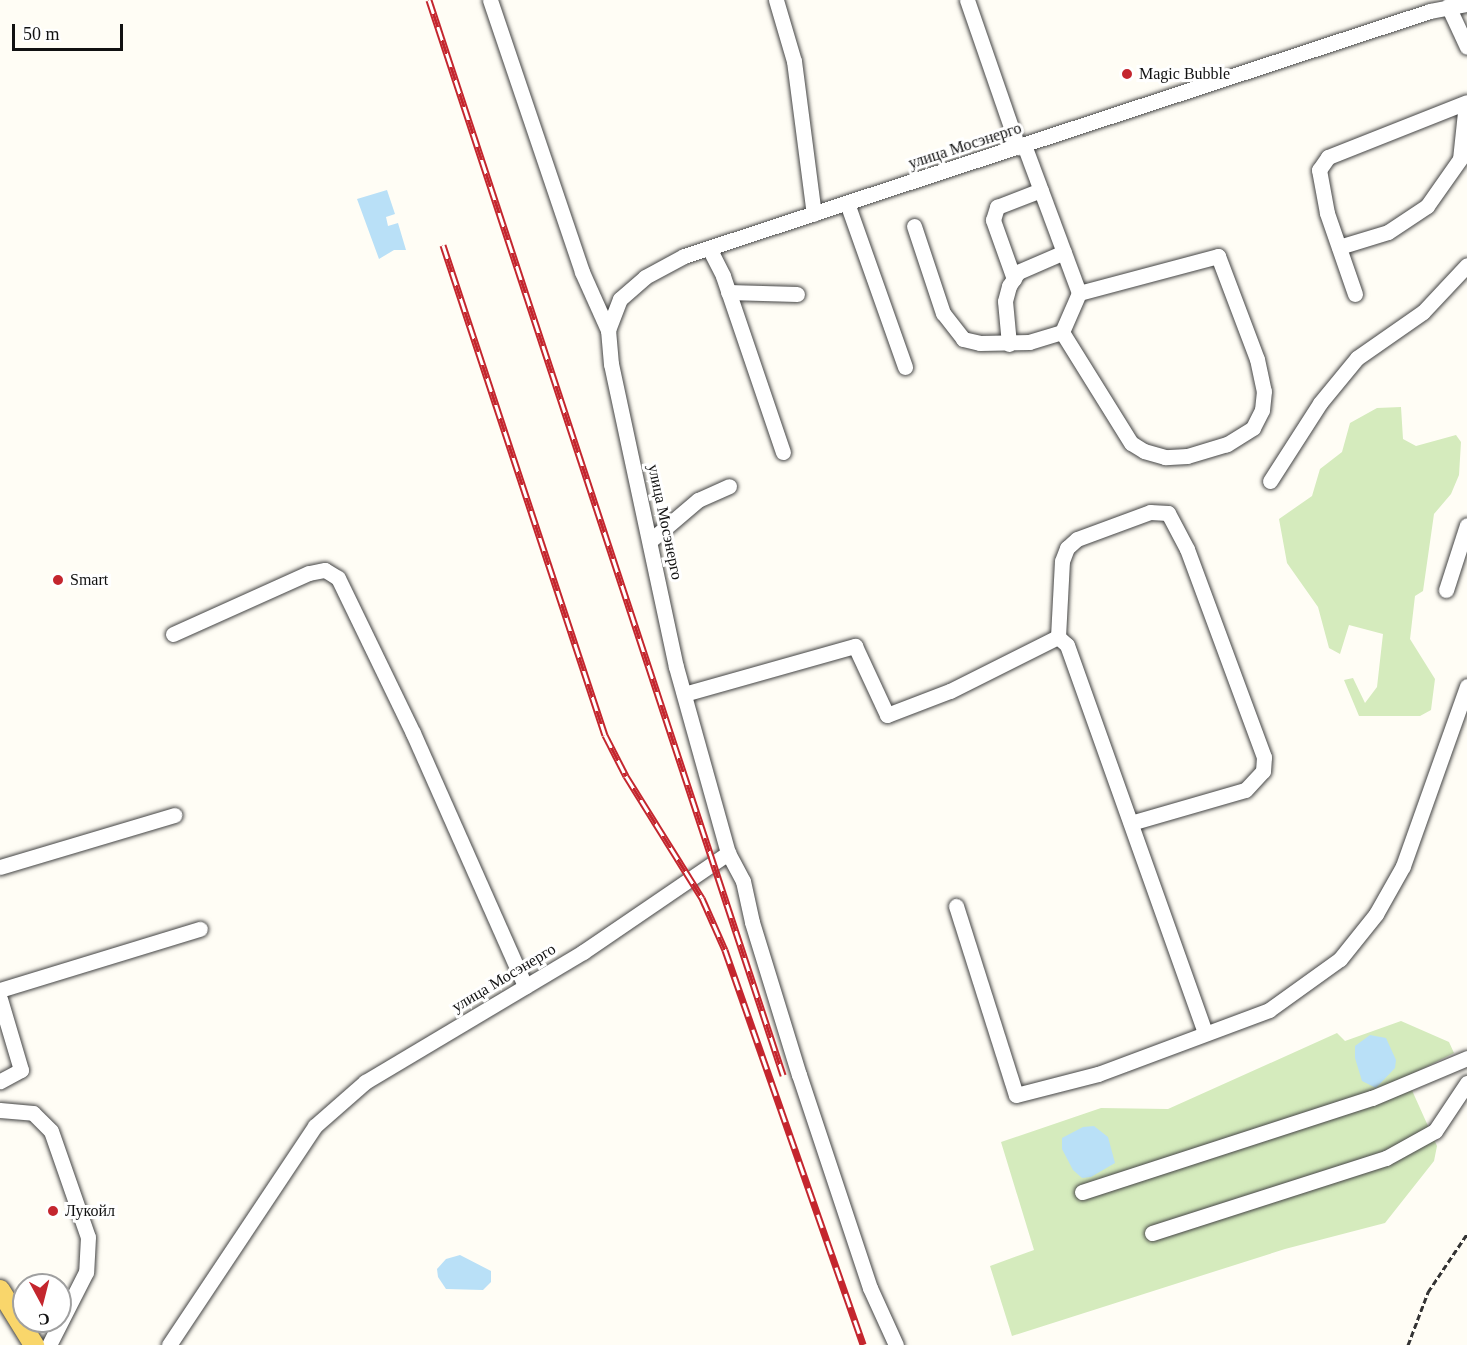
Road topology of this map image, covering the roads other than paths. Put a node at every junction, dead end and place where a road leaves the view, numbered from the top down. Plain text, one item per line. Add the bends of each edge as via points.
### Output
1 (490, 0) edge
2 (776, 0) edge
3 (967, 0) edge
4 (1467, 4) edge
5 (1439, 6) edge
6 (1467, 47) edge
7 (1466, 103) edge
8 (1021, 146) junction
9 (1041, 190) junction
10 (847, 203) junction
11 (814, 214) junction
12 (914, 226) dead end
13 (1339, 247) junction
14 (709, 248) junction
15 (1064, 252) junction
16 (1467, 265) edge
17 (1014, 279) junction
18 (728, 292) junction
19 (1079, 293) junction
20 (797, 294) dead end
21 (1355, 294) dead end
22 (608, 330) junction
23 (1062, 332) junction
24 (1009, 344) junction
25 (905, 367) dead end
26 (783, 452) dead end
27 (1270, 481) dead end
28 (729, 486) dead end
29 (1467, 525) edge
30 (651, 540) junction
31 (1446, 590) dead end
32 (173, 634) dead end
33 (1058, 637) junction
34 (1467, 686) edge
35 (684, 694) junction
36 (174, 815) dead end
37 (1131, 823) junction
38 (728, 853) junction
39 (0, 867) edge
40 (956, 906) dead end
41 (200, 929) dead end
42 (525, 986) junction
43 (0, 990) edge
44 (0, 999) edge
45 (1205, 1034) junction
46 (1467, 1058) edge
47 (0, 1081) edge
48 (1467, 1083) edge
49 (0, 1110) edge
50 (1082, 1192) dead end
51 (1152, 1233) dead end
52 (0, 1290) edge
53 (34, 1345) edge
54 (49, 1345) edge
55 (169, 1345) edge
56 (896, 1345) edge

1 - 22 street via 582,272
2 - 11 street via 794,61
3 - 8 street
4 - 5 street, улица Мосэнерго
5 - 6 street
5 - 8 street, улица Мосэнерго
7 - 13 street via 1460,159 1427,206 1388,232
7 - 13 street via 1328,157 1319,170
8 - 9 street
8 - 10 street, улица Мосэнерго
9 - 15 street
9 - 17 street via 997,207 993,220
10 - 11 street, улица Мосэнерго
10 - 25 street
11 - 14 street, улица Мосэнерго
12 - 24 street via 952,327 963,339
13 - 21 street
14 - 18 street
14 - 22 street, улица Мосэнерго via 645,277 620,299
15 - 17 street via 1018,272
15 - 19 street
16 - 27 street via 1423,312 1357,358 1320,403
17 - 24 street via 1005,301
18 - 20 street
18 - 26 street
19 - 23 street
19 - 23 street via 1218,256 1257,359 1264,391 1262,410 1253,428 1227,444 1187,456 1165,457 1144,451 1131,443
22 - 30 street, улица Мосэнерго via 611,364
23 - 24 street
28 - 30 street via 698,501
29 - 31 street
30 - 35 street, улица Мосэнерго
32 - 42 street via 309,573 325,570 338,578 413,733
33 - 35 street via 950,691 887,715 855,646
33 - 37 street via 1066,645
33 - 37 street via 1062,561 1067,548 1077,538 1150,512 1168,513 1195,571 1264,757 1263,771 1245,790
34 - 45 street via 1403,866 1376,914 1340,959 1307,986 1269,1010
35 - 38 street, улица Мосэнерго
36 - 39 street
37 - 45 street
38 - 42 street, улица Мосэнерго
38 - 56 street via 743,881 799,1075 870,1288
40 - 45 street via 1016,1095 1098,1074
41 - 43 street
42 - 55 street, улица Мосэнерго via 365,1082 315,1126
44 - 47 street via 21,1071
46 - 50 street via 1372,1098
48 - 51 street via 1435,1131 1386,1158
49 - 54 street via 33,1113 51,1131 88,1237 86,1272
52 - 53 main road

